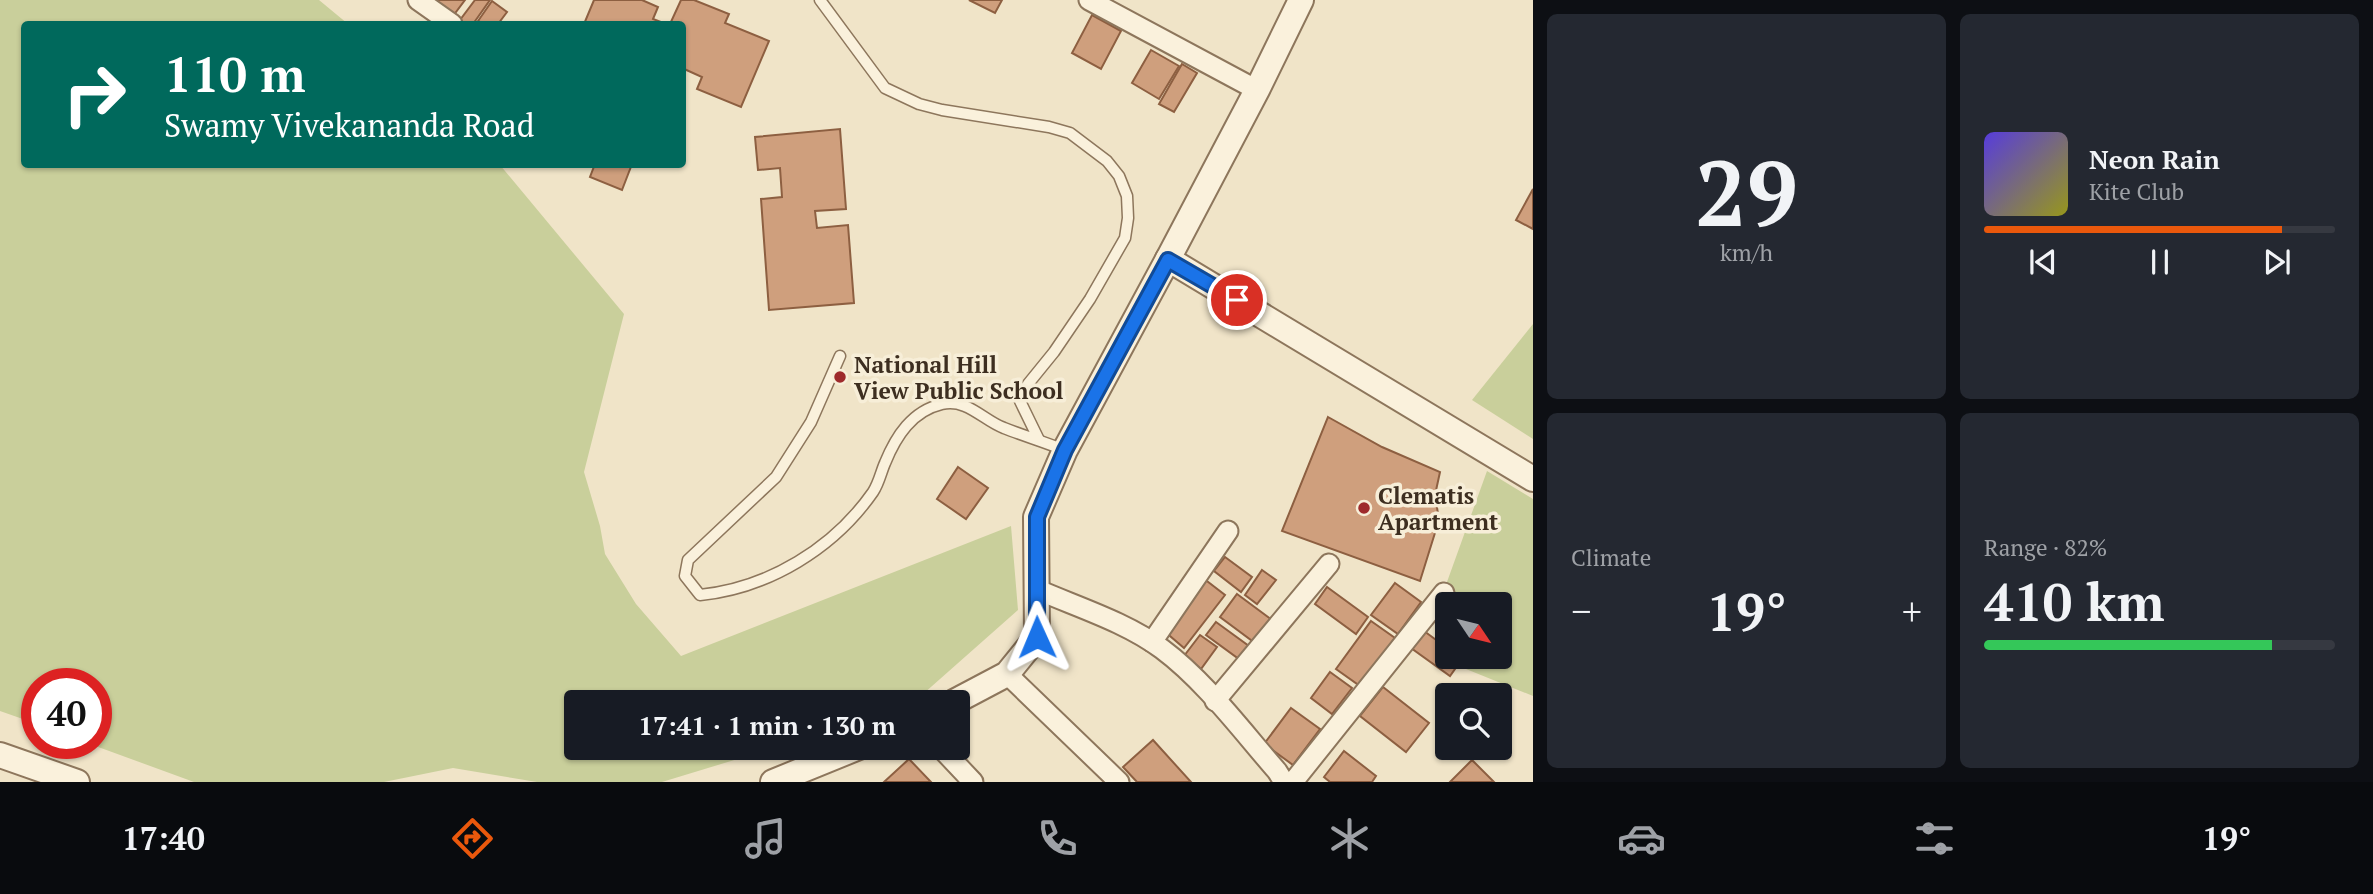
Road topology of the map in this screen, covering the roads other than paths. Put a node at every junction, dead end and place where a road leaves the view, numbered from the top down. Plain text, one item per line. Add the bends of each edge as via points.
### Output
1 (418, 0) edge
2 (820, 0) edge
3 (1089, 0) edge
4 (1301, 0) edge
5 (448, 21) edge
6 (1257, 90) junction
7 (1168, 260) junction
8 (840, 356) dead end
9 (1039, 440) junction
10 (1065, 450) junction
11 (1533, 479) edge
12 (1228, 531) dead end
13 (1329, 564) dead end
14 (1036, 589) junction
15 (1435, 604) edge
16 (1152, 642) junction
17 (1007, 674) junction
18 (970, 694) edge
19 (1215, 701) junction
20 (0, 755) edge
21 (827, 760) edge
22 (952, 760) edge
23 (77, 782) edge
24 (773, 782) edge
25 (973, 782) edge
26 (1119, 782) edge
27 (1283, 782) edge
28 (1293, 782) edge

1 - 5 street
2 - 9 lane via 885,88 930,107 1069,133 1107,161 1119,176 1127,196 1125,238 1090,299 1020,401
3 - 6 street
4 - 6 street
6 - 7 street
7 - 10 street
7 - 11 street
8 - 9 lane via 811,422 776,477 688,559 685,576 700,594 722,592 785,571 848,525 875,489 890,450 910,419 943,404 971,407 1001,428
9 - 10 lane
10 - 14 street via 1037,517
12 - 16 street
13 - 19 street
14 - 16 street
14 - 17 street via 1037,637
15 - 28 street
16 - 19 street via 1183,665
17 - 18 street
17 - 26 street
19 - 27 street
20 - 23 street
21 - 24 street
22 - 25 street

